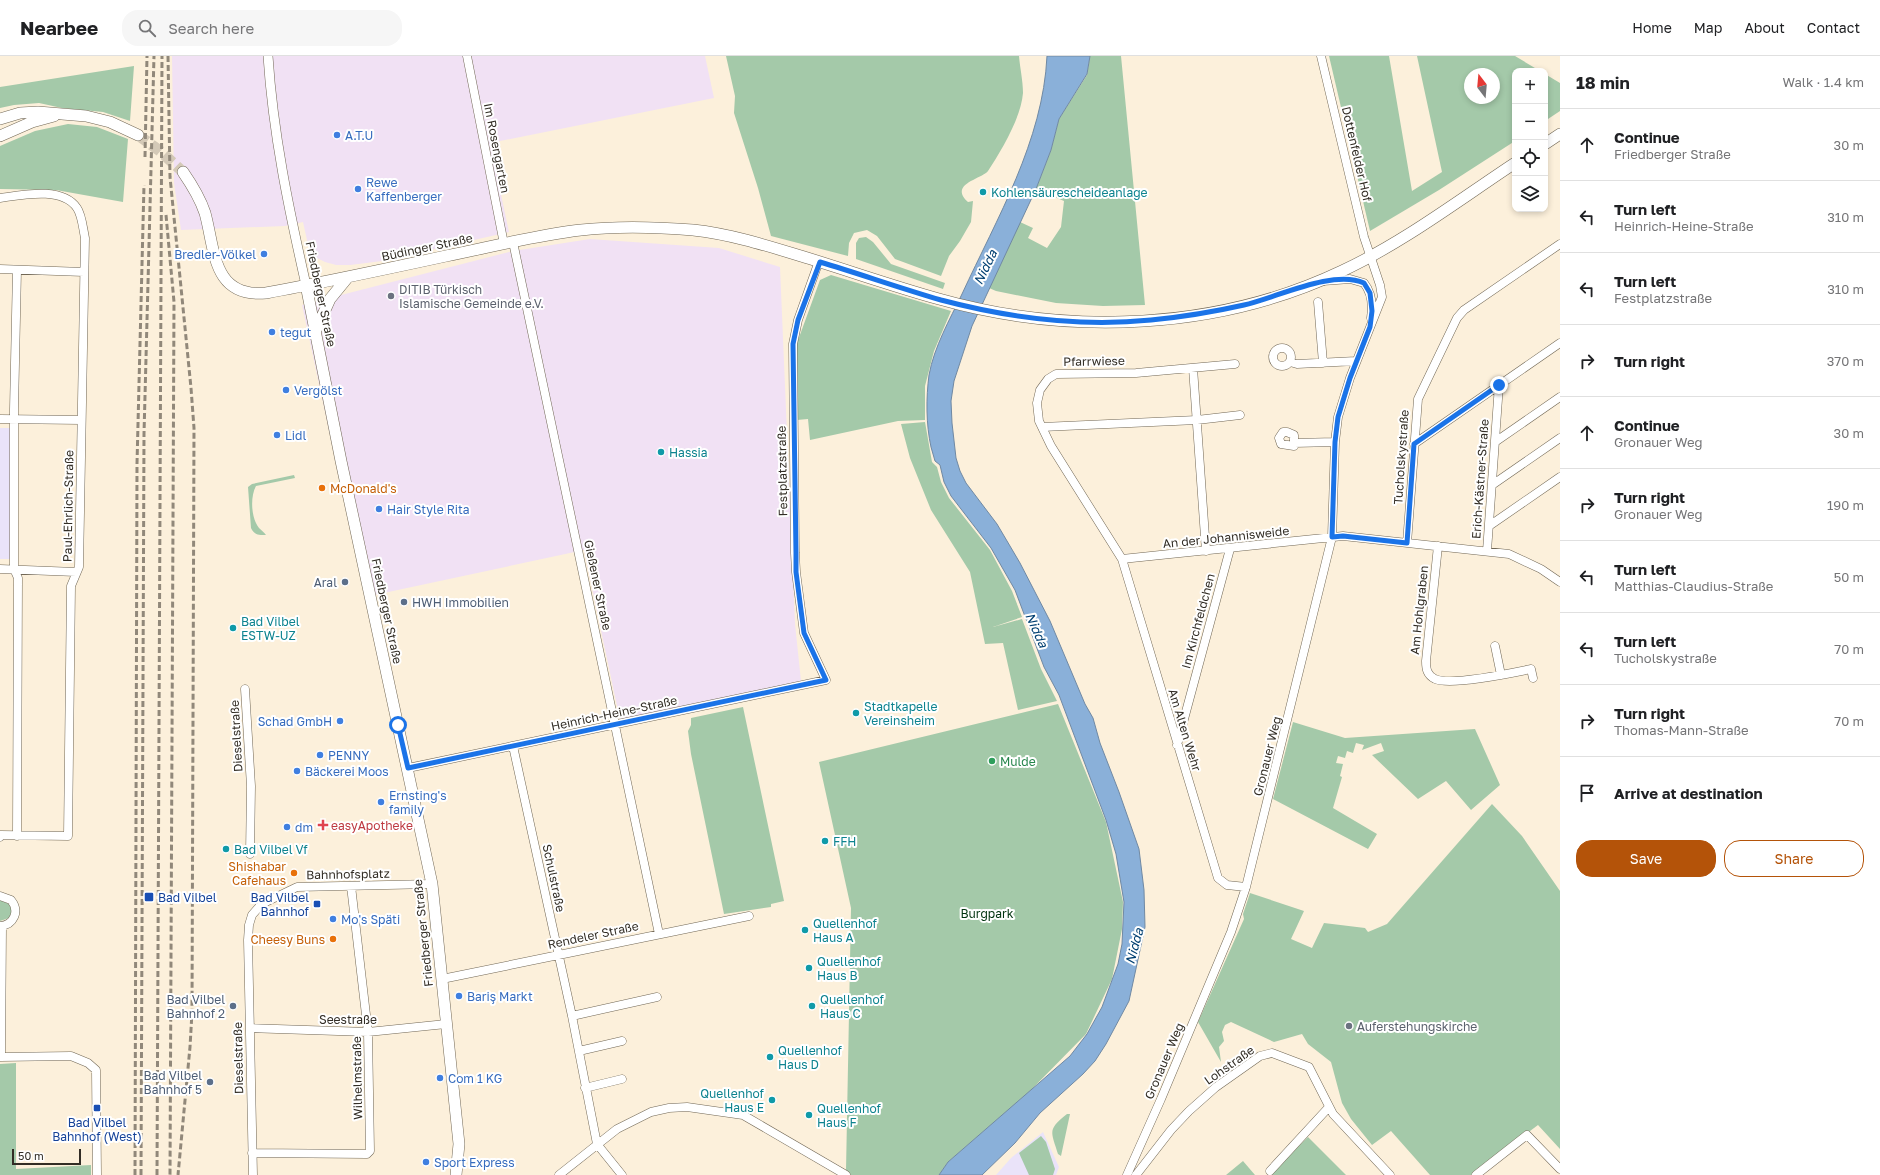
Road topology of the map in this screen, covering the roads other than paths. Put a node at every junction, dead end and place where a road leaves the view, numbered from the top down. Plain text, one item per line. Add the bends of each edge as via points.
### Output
1 (268, 56) edge
2 (467, 56) edge
3 (1321, 56) edge
4 (60, 115) junction
5 (0, 119) edge
6 (1560, 134) edge
7 (138, 135) tunnel mouth
8 (0, 136) edge
9 (1548, 142) edge
10 (1512, 165) edge
11 (183, 172) tunnel mouth
12 (0, 198) edge
13 (508, 243) junction
14 (1560, 244) edge
15 (1370, 257) junction
16 (820, 262) junction
17 (0, 269) edge
18 (17, 270) junction
19 (84, 272) junction
20 (348, 277) junction
21 (1318, 281) junction
22 (306, 285) junction
23 (1318, 302) dead end
24 (1370, 327) junction
25 (316, 330) junction
26 (1560, 343) edge
27 (1356, 361) junction
28 (1290, 362) dead end
29 (1323, 363) junction
30 (1235, 364) dead end
31 (1193, 368) junction
32 (1499, 385) junction
33 (1560, 397) edge
34 (1240, 415) dead end
35 (0, 419) edge
36 (14, 419) junction
37 (81, 420) junction
38 (1197, 420) junction
39 (1042, 426) junction
40 (1560, 438) edge
41 (1335, 442) junction
42 (1495, 442) junction
43 (1294, 443) dead end
44 (1414, 444) junction
45 (1560, 477) edge
46 (1492, 485) junction
47 (1489, 526) junction
48 (1332, 537) junction
49 (1407, 543) junction
50 (1438, 546) junction
51 (1230, 549) junction
52 (1206, 551) junction
53 (1487, 551) junction
54 (1122, 559) junction
55 (0, 569) edge
56 (14, 569) junction
57 (76, 572) junction
58 (1560, 582) edge
59 (1495, 646) dead end
60 (1502, 675) junction
61 (1533, 678) dead end
62 (826, 680) joint
63 (245, 688) dead end
64 (615, 725) junction
65 (1177, 745) junction
66 (513, 746) junction
67 (408, 768) junction
68 (17, 836) junction
69 (0, 837) edge
70 (250, 854) dead end
71 (432, 884) junction
72 (351, 886) junction
73 (1246, 887) junction
74 (0, 896) edge
75 (749, 916) dead end
76 (1, 926) edge
77 (659, 934) junction
78 (248, 940) joint
79 (558, 954) junction
80 (442, 979) junction
81 (657, 997) dead end
82 (572, 1016) junction
83 (446, 1024) junction
84 (250, 1028) junction
85 (368, 1032) junction
86 (622, 1041) dead end
87 (579, 1051) junction
88 (0, 1057) edge
89 (622, 1079) dead end
90 (585, 1088) junction
91 (1329, 1108) junction
92 (597, 1144) junction
93 (252, 1153) junction
94 (1560, 1169) edge
95 (1270, 1172) dead end
96 (98, 1175) edge
97 (253, 1175) edge
98 (456, 1175) edge
99 (559, 1175) edge
100 (622, 1175) edge
101 (846, 1175) edge
102 (1127, 1175) edge
103 (1136, 1175) edge
104 (1390, 1175) edge
105 (1476, 1175) edge

1 - 22 street, Friedberger Straße via 281,168
2 - 13 street, Im Rosengarten
3 - 15 street, Dottenfelder Hof
4 - 5 main road via 29,112
4 - 7 main road via 86,116 102,120
4 - 8 main road via 32,122
6 - 9 main road
10 - 15 main road, Büdinger Straße
11 - 22 main road, Büdinger Straße via 204,210 216,264 226,280 253,294
12 - 19 street, Paul-Ehrlich-Straße via 30,194 62,196 77,208 85,238
13 - 16 main road, Büdinger Straße via 585,230 692,230 755,241
13 - 20 main road, Büdinger Straße
13 - 64 street, Gießener Straße
14 - 44 street, Tucholskystraße via 1460,314 1420,392 1416,407
15 - 21 main road, Büdinger Straße
15 - 24 street, Gronauer Weg via 1382,297
16 - 21 main road, Büdinger Straße via 932,297 1002,313 1074,321 1148,320 1202,314 1297,290
16 - 62 street, Festplatzstraße via 798,320 793,344 796,559 804,633
17 - 18 street
18 - 19 street
18 - 36 street
19 - 37 street, Paul-Ehrlich-Straße
20 - 22 main road, Büdinger Straße
20 - 25 main road via 330,299
21 - 24 street, Gronauer Weg via 1350,279 1364,283 1372,301
22 - 25 main road, Friedberger Straße
23 - 29 street
24 - 27 street, Gronauer Weg
25 - 67 main road, Friedberger Straße via 341,461
26 - 32 street
27 - 29 street
27 - 41 street, Gronauer Weg via 1338,417
28 - 29 street
30 - 31 street, Pfarrwiese
31 - 38 street
31 - 39 street, Pfarrwiese via 1125,373 1056,374 1044,383 1037,400 1038,416
32 - 42 street, Erich-Kästner-Straße
32 - 44 street
33 - 42 street
34 - 38 street
35 - 36 street
36 - 37 street
36 - 56 street
37 - 57 street, Paul-Ehrlich-Straße via 80,567
38 - 39 street
38 - 52 street
39 - 54 street, Pfarrwiese via 1055,452
40 - 46 street
41 - 43 street
41 - 48 street, Gronauer Weg
42 - 46 street, Erich-Kästner-Straße
44 - 49 street, Tucholskystraße
45 - 47 street
46 - 47 street, Erich-Kästner-Straße
47 - 53 street, Erich-Kästner-Straße
48 - 49 street, An der Johannisweide
48 - 51 street, An der Johannisweide
48 - 73 street, Gronauer Weg
49 - 50 street, An der Johannisweide
50 - 53 street, An der Johannisweide
50 - 60 street, Am Hohlgraben via 1427,671 1432,677 1441,680
51 - 52 street, An der Johannisweide
51 - 65 street, Im Kirchfeldchen
52 - 54 street, An der Johannisweide
53 - 58 street, An der Johannisweide via 1515,556
54 - 65 street, Am Alten Wehr
55 - 56 street
56 - 57 street
56 - 68 street via 18,578
57 - 68 street, Paul-Ehrlich-Straße via 71,586 68,836
59 - 60 street
60 - 61 street, Am Hohlgraben via 1531,669
62 - 64 street, Heinrich-Heine-Straße
63 - 70 street, Dieselstraße via 251,786
64 - 66 street, Heinrich-Heine-Straße
64 - 77 street, Gießener Straße
65 - 73 street, Am Alten Wehr via 1218,878 1227,885
66 - 67 street, Heinrich-Heine-Straße
66 - 79 street, Schulstraße
67 - 71 main road, Friedberger Straße
68 - 69 street, Paul-Ehrlich-Straße
71 - 72 street, Bahnhofsplatz
71 - 80 main road, Friedberger Straße
72 - 78 street, Bahnhofsplatz via 298,887 266,902 252,915
72 - 85 street, Wilhelmstraße
73 - 102 street, Gronauer Weg via 1231,932 1196,1017
74 - 76 street via 11,900 16,911 13,920
75 - 77 street, Rendeler Straße
76 - 88 street
77 - 79 street, Rendeler Straße
78 - 84 street, Dieselstraße
79 - 80 street, Rendeler Straße
79 - 82 street, Schulstraße
80 - 83 main road, Friedberger Straße
81 - 82 street
82 - 87 street, Schulstraße
83 - 85 street, Seestraße
83 - 98 main road, Friedberger Straße via 459,1144
84 - 85 street, Seestraße
84 - 93 street, Dieselstraße
85 - 93 street, Wilhelmstraße via 369,1153
86 - 87 street
87 - 90 street, Schulstraße
88 - 96 street via 71,1056 88,1063 96,1070
89 - 90 street
90 - 92 street, Schulstraße
91 - 95 street
91 - 103 street, Lohstraße via 1306,1065 1272,1053 1265,1054 1216,1087 1189,1111 1170,1130
91 - 104 street via 1338,1121
92 - 99 street
92 - 100 street, Schulstraße
92 - 101 street via 617,1129 651,1112 696,1107 747,1117
93 - 97 street, Dieselstraße
94 - 105 street via 1527,1135

